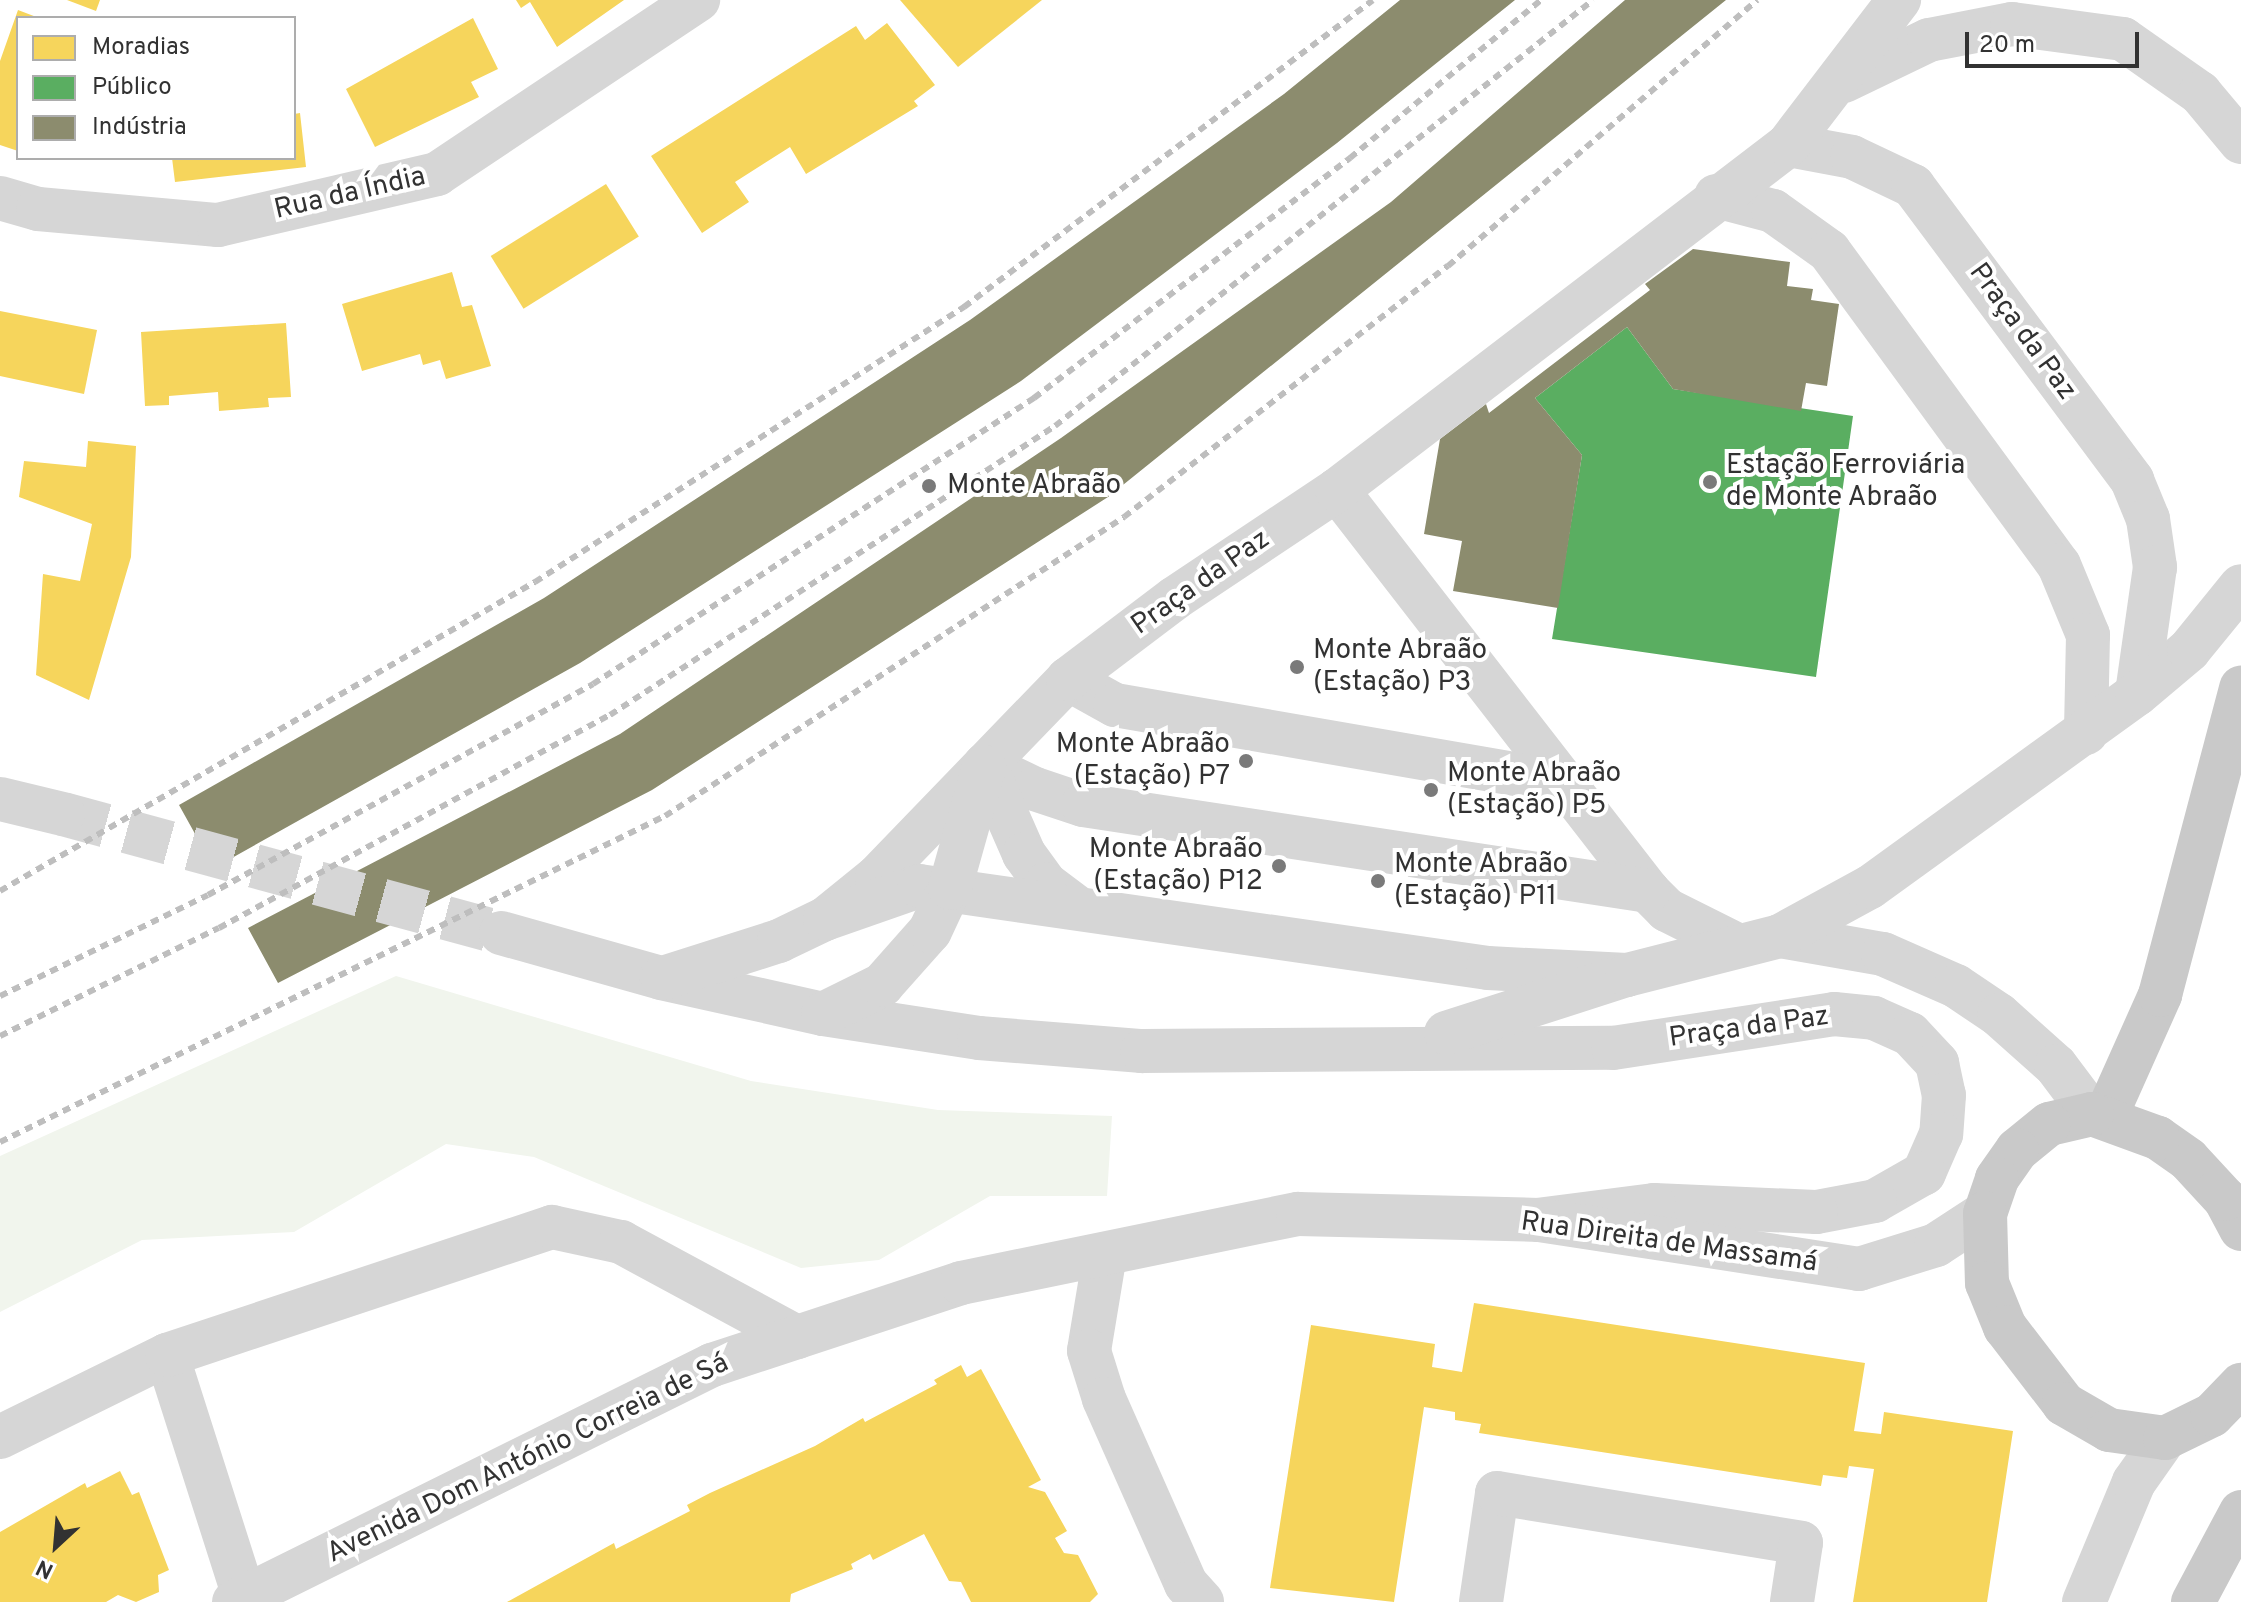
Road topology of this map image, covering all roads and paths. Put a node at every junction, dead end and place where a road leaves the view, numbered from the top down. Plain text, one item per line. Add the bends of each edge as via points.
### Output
1 (698, 0) edge
2 (1899, 0) edge
3 (1838, 84) junction
4 (2241, 142) edge
5 (1788, 145) junction
6 (1716, 196) junction
7 (0, 198) edge
8 (1337, 490) junction
9 (2241, 586) edge
10 (1068, 679) junction
11 (2241, 688) edge
12 (2137, 694) junction
13 (2086, 733) junction
14 (985, 765) junction
15 (1566, 783) junction
16 (0, 799) edge
17 (63, 814) tunnel mouth
18 (950, 888) junction
19 (1648, 891) junction
20 (1074, 905) junction
21 (825, 919) junction
22 (501, 933) tunnel mouth
23 (1780, 936) junction
24 (1735, 944) junction
25 (1627, 975) junction
26 (661, 978) junction
27 (823, 1014) junction
28 (1410, 1045) junction
29 (2099, 1115) junction
30 (1985, 1213) junction
31 (1539, 1220) junction
32 (2241, 1229) edge
33 (1105, 1254) junction
34 (797, 1337) junction
35 (167, 1355) junction
36 (2231, 1403) edge
37 (0, 1437) edge
38 (2165, 1438) junction
39 (2241, 1512) edge
40 (2197, 1593) edge
41 (239, 1600) edge
42 (1202, 1602) edge
43 (1481, 1602) edge
44 (1792, 1602) edge
45 (2084, 1602) edge

1 - 7 street, Rua da Índia via 437,174 218,225 38,209
2 - 3 street
3 - 4 street via 1929,40 2012,24 2123,39 2200,93
3 - 5 street
5 - 6 street, Praça da Paz
5 - 12 street, Praça da Paz via 1852,157 1913,186 2132,480 2148,519 2155,567
6 - 8 street, Praça da Paz
6 - 13 street via 1773,211 1829,251 2059,565 2088,635
8 - 10 street, Praça da Paz via 1175,598
8 - 15 street
9 - 12 street, Praça da Paz via 2189,650
10 - 14 street, Praça da Paz via 1010,733
10 - 15 street via 1115,705
11 - 29 main road via 2160,995
12 - 13 street, Praça da Paz
13 - 23 street, Praça da Paz via 1902,867
14 - 18 street, Praça da Paz
14 - 19 street via 1083,805
14 - 20 street via 1024,854 1046,884
14 - 21 street, Praça da Paz via 877,877
15 - 19 street
16 - 17 street
18 - 20 street, Praça da Paz
18 - 21 street, Praça da Paz via 919,886
18 - 27 street, Praça da Paz via 930,931 904,967 882,985
19 - 24 street via 1667,910
20 - 25 street, Praça da Paz via 1488,968
21 - 26 street, Praça da Paz via 779,941
22 - 26 street
23 - 24 street, Praça da Paz
23 - 29 street, Praça da Paz via 1883,954 1956,986 1999,1015 2056,1066
24 - 25 street, Praça da Paz
25 - 28 street, Praça da Paz
26 - 27 street
27 - 28 street via 979,1038 1142,1051
28 - 31 street, Praça da Paz via 1613,1048 1834,1014 1874,1018 1910,1034 1937,1063 1944,1095 1941,1134 1924,1173 1875,1201 1816,1212 1654,1205
29 - 30 main road via 2049,1124 2017,1150 1997,1179
29 - 32 main road via 2158,1138 2188,1159 2225,1199
30 - 31 street, Rua Direita de Massamá via 1936,1245 1859,1269
30 - 38 main road via 1987,1283 2005,1327 2028,1362 2064,1404 2109,1430
31 - 33 street, Rua Direita de Massamá via 1298,1214
33 - 34 street, Avenida Dom António Correia de Sá via 961,1283
33 - 42 street via 1089,1351 1104,1399 1186,1584
34 - 35 street via 621,1242 552,1227
34 - 41 street, Avenida Dom António Correia de Sá via 712,1365
35 - 37 street
35 - 41 street
36 - 38 main road
38 - 45 street via 2134,1482
39 - 40 main road
43 - 44 street via 1497,1493 1801,1543

